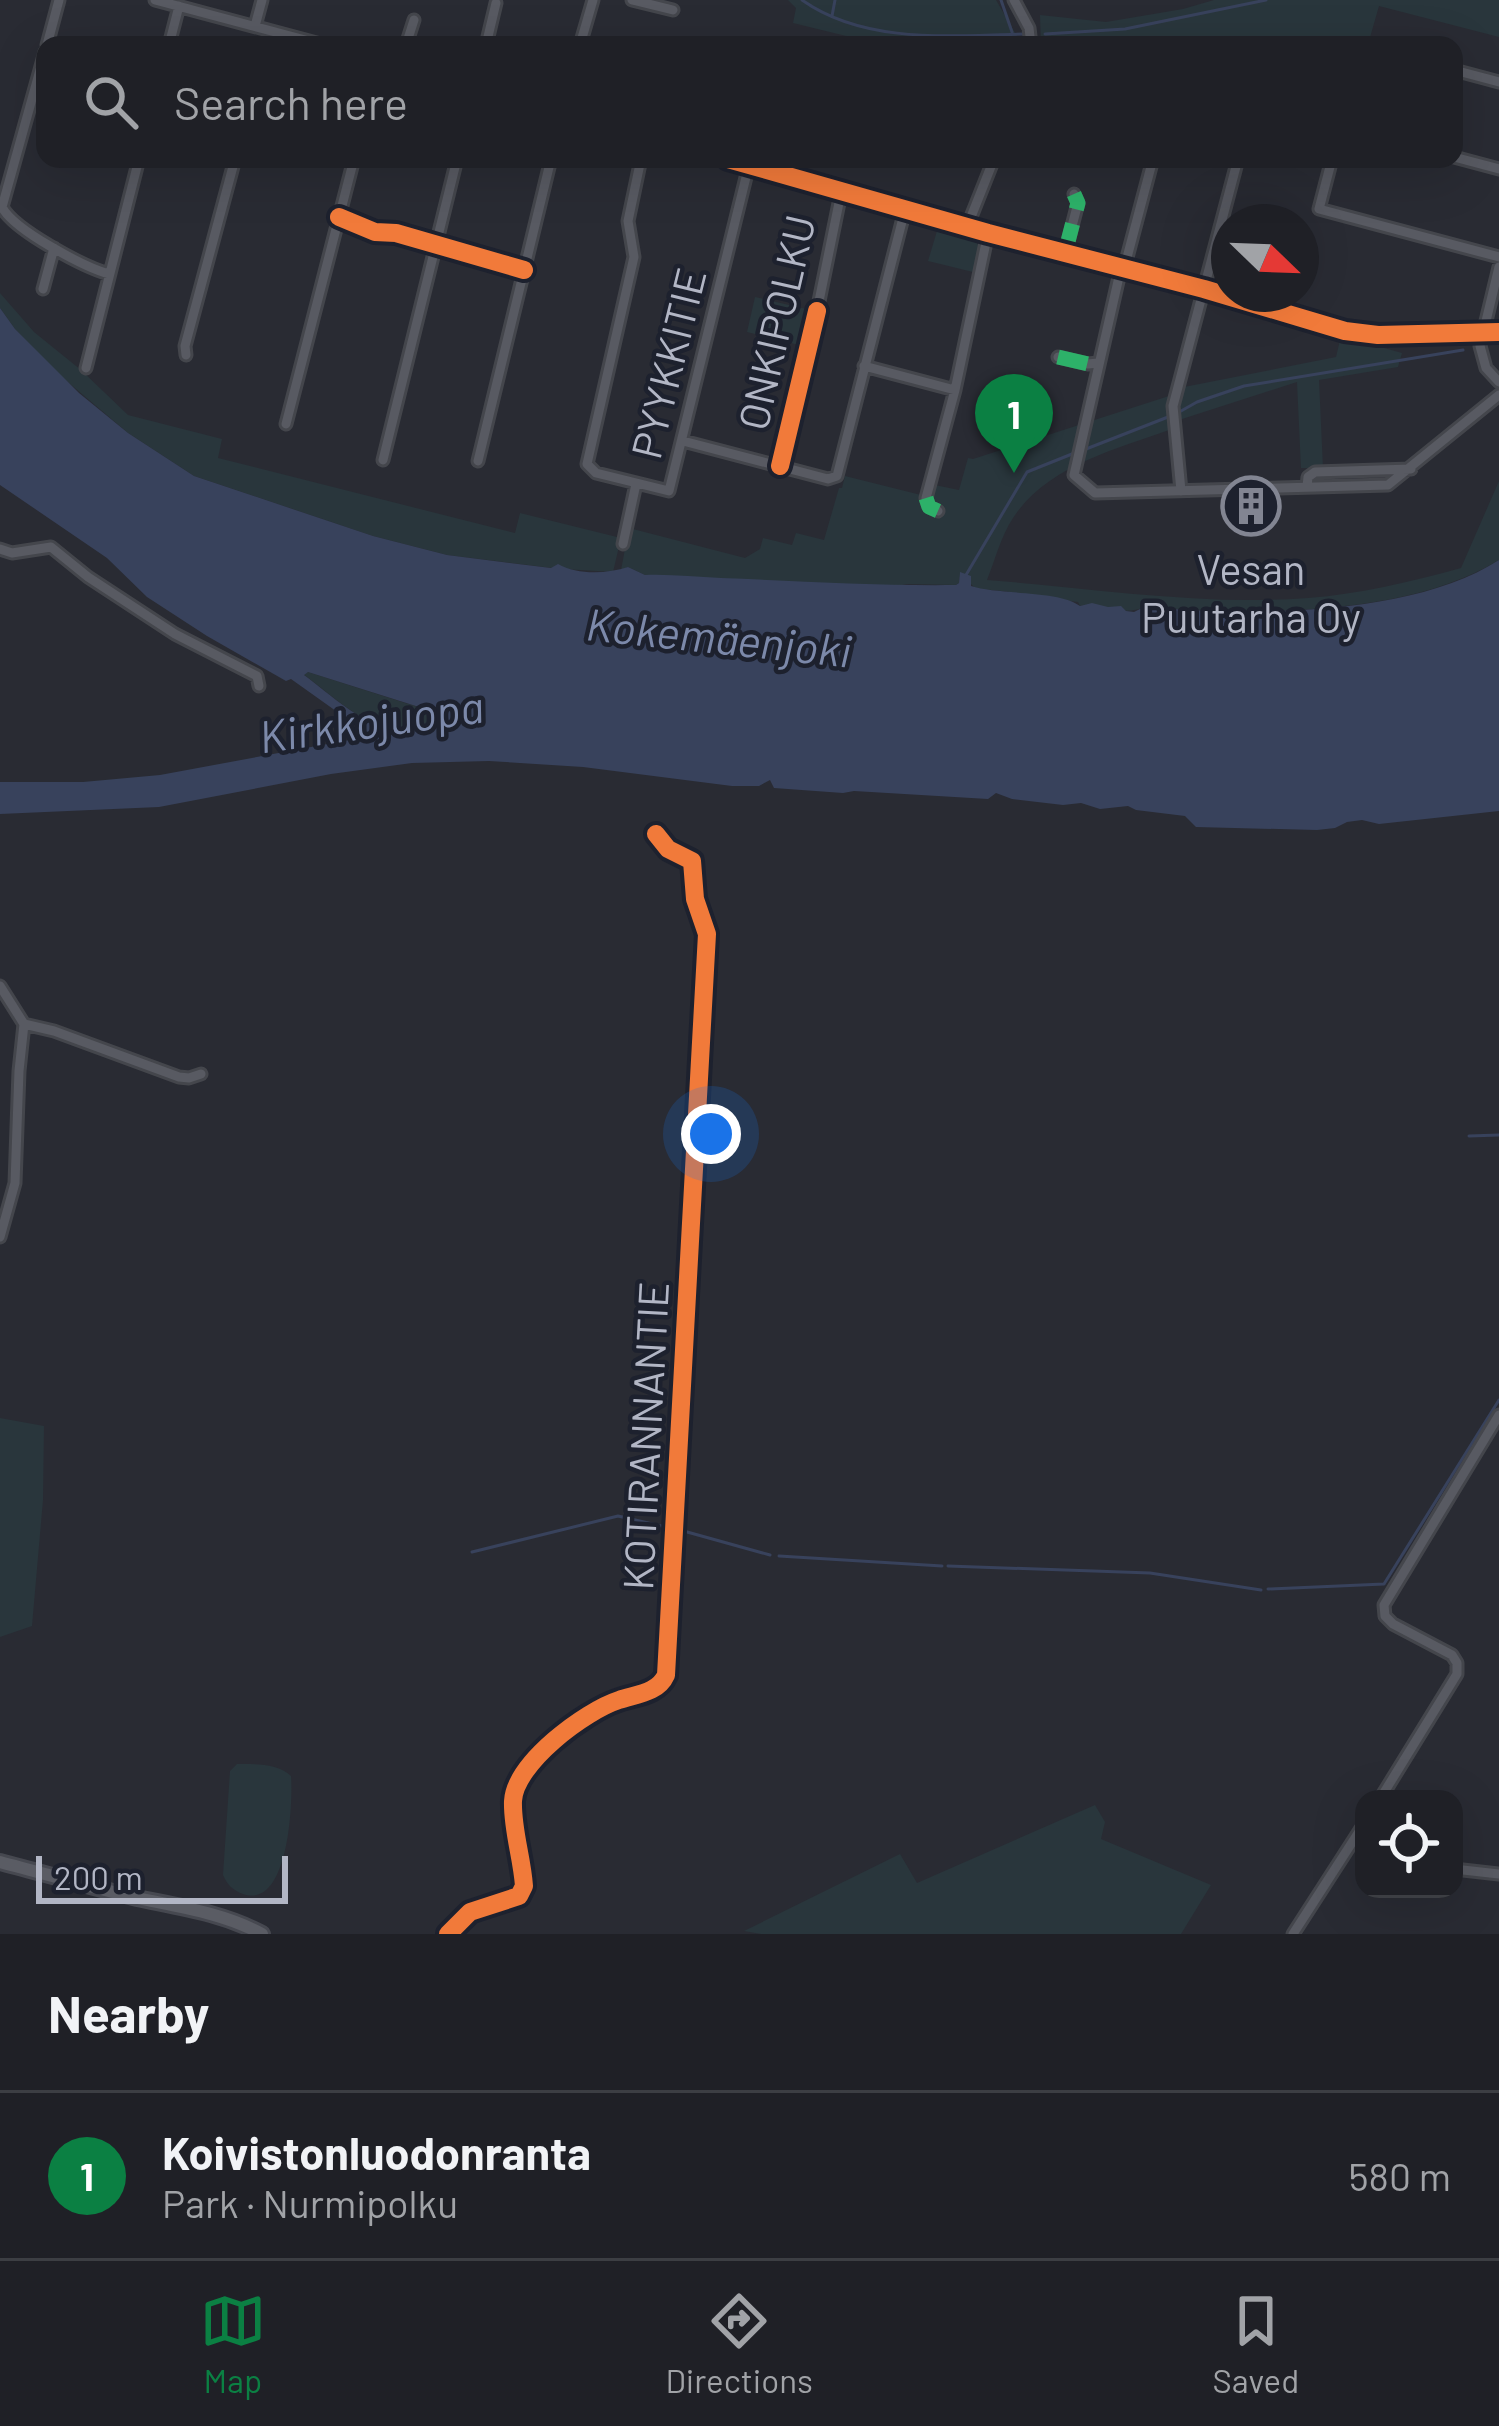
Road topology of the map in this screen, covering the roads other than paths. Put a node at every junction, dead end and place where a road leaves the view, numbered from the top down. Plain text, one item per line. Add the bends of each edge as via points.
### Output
1 (59, 0) edge
2 (155, 0) edge
3 (262, 0) edge
4 (593, 0) edge
5 (632, 0) edge
6 (1014, 0) edge
7 (496, 3) edge
8 (179, 6) junction
9 (673, 10) dead end
10 (413, 20) dead end
11 (254, 26) junction
12 (267, 29) junction
13 (49, 36) edge
14 (171, 36) edge
15 (266, 36) edge
16 (292, 36) edge
17 (409, 36) edge
18 (488, 36) edge
19 (583, 36) edge
20 (1030, 36) edge
21 (1463, 72) edge
22 (1499, 82) edge
23 (36, 84) edge
24 (1463, 159) edge
25 (137, 168) edge
26 (233, 168) edge
27 (352, 168) edge
28 (455, 168) edge
29 (548, 168) edge
30 (639, 168) edge
31 (748, 168) edge
32 (759, 168) edge
33 (990, 168) edge
34 (1151, 168) edge
35 (1236, 168) edge
36 (1330, 168) edge
37 (1499, 169) edge
38 (841, 193) junction
39 (1075, 194) dead end
40 (905, 210) junction
41 (967, 227) junction
42 (988, 233) junction
43 (54, 248) junction
44 (1065, 254) junction
45 (1499, 257) edge
46 (1499, 267) edge
47 (1123, 268) junction
48 (109, 274) junction
49 (44, 289) dead end
50 (1204, 289) junction
51 (817, 311) dead end
52 (1499, 332) edge
53 (1481, 334) junction
54 (186, 355) dead end
55 (1058, 357) dead end
56 (1098, 363) junction
57 (864, 366) junction
58 (86, 368) dead end
59 (1499, 382) edge
60 (955, 390) junction
61 (1499, 395) edge
62 (286, 424) dead end
63 (682, 441) junction
64 (383, 460) dead end
65 (478, 461) dead end
66 (1411, 469) junction
67 (636, 484) junction
68 (1307, 487) junction
69 (1181, 490) junction
70 (938, 512) dead end
71 (623, 544) dead end
72 (0, 549) edge
73 (259, 686) dead end
74 (656, 834) dead end
75 (0, 986) edge
76 (24, 1024) junction
77 (201, 1074) dead end
78 (0, 1237) edge
79 (1499, 1414) edge
80 (1386, 1790) edge
81 (1355, 1838) edge
82 (0, 1862) edge
83 (1463, 1870) edge
84 (1499, 1874) edge
85 (262, 1934) edge
86 (448, 1934) edge
87 (1293, 1934) edge

1 - 13 street
2 - 8 street
3 - 11 street
4 - 19 street
5 - 9 street
6 - 20 street
7 - 18 street
8 - 11 street
8 - 14 street
10 - 17 street
11 - 12 street
12 - 15 street
12 - 16 street
21 - 22 street
23 - 43 street via 2,207
24 - 37 street
25 - 48 street
26 - 54 street
27 - 62 street
28 - 64 street
29 - 65 street
30 - 67 street, PYYKKITIE via 628,221 634,257 587,464
31 - 63 street, PYYKKITIE
32 - 38 street
33 - 41 street
34 - 47 street
35 - 50 street
36 - 45 street via 1319,209
38 - 40 street
38 - 51 street, ONKIPOLKU
39 - 44 street
40 - 41 street
40 - 57 street
41 - 42 street
42 - 44 street
42 - 60 street
43 - 48 street
43 - 49 street
44 - 47 street
46 - 53 street
47 - 50 street
47 - 56 street
48 - 58 street
50 - 53 street via 1345,331
50 - 69 street via 1173,406
52 - 53 street
53 - 59 street via 1481,357
55 - 56 street
56 - 69 street via 1074,475 1095,493
57 - 60 street
57 - 63 street via 837,476
60 - 70 street via 926,498
61 - 66 street
63 - 67 street, PYYKKITIE via 669,491
66 - 68 street via 1388,485
66 - 68 street via 1315,472
67 - 71 street
68 - 69 street
72 - 73 street via 50,547 176,634 257,676
74 - 86 street, KOTIRANNANTIE via 692,861 707,934 666,1675 656,1688 611,1702 561,1735 517,1778 524,1886 519,1896 470,1912
75 - 76 street
76 - 77 street via 179,1077
76 - 78 street via 15,1183
79 - 80 street via 1384,1605 1393,1624 1457,1664
81 - 87 street
82 - 85 main road via 184,1906
83 - 84 street

